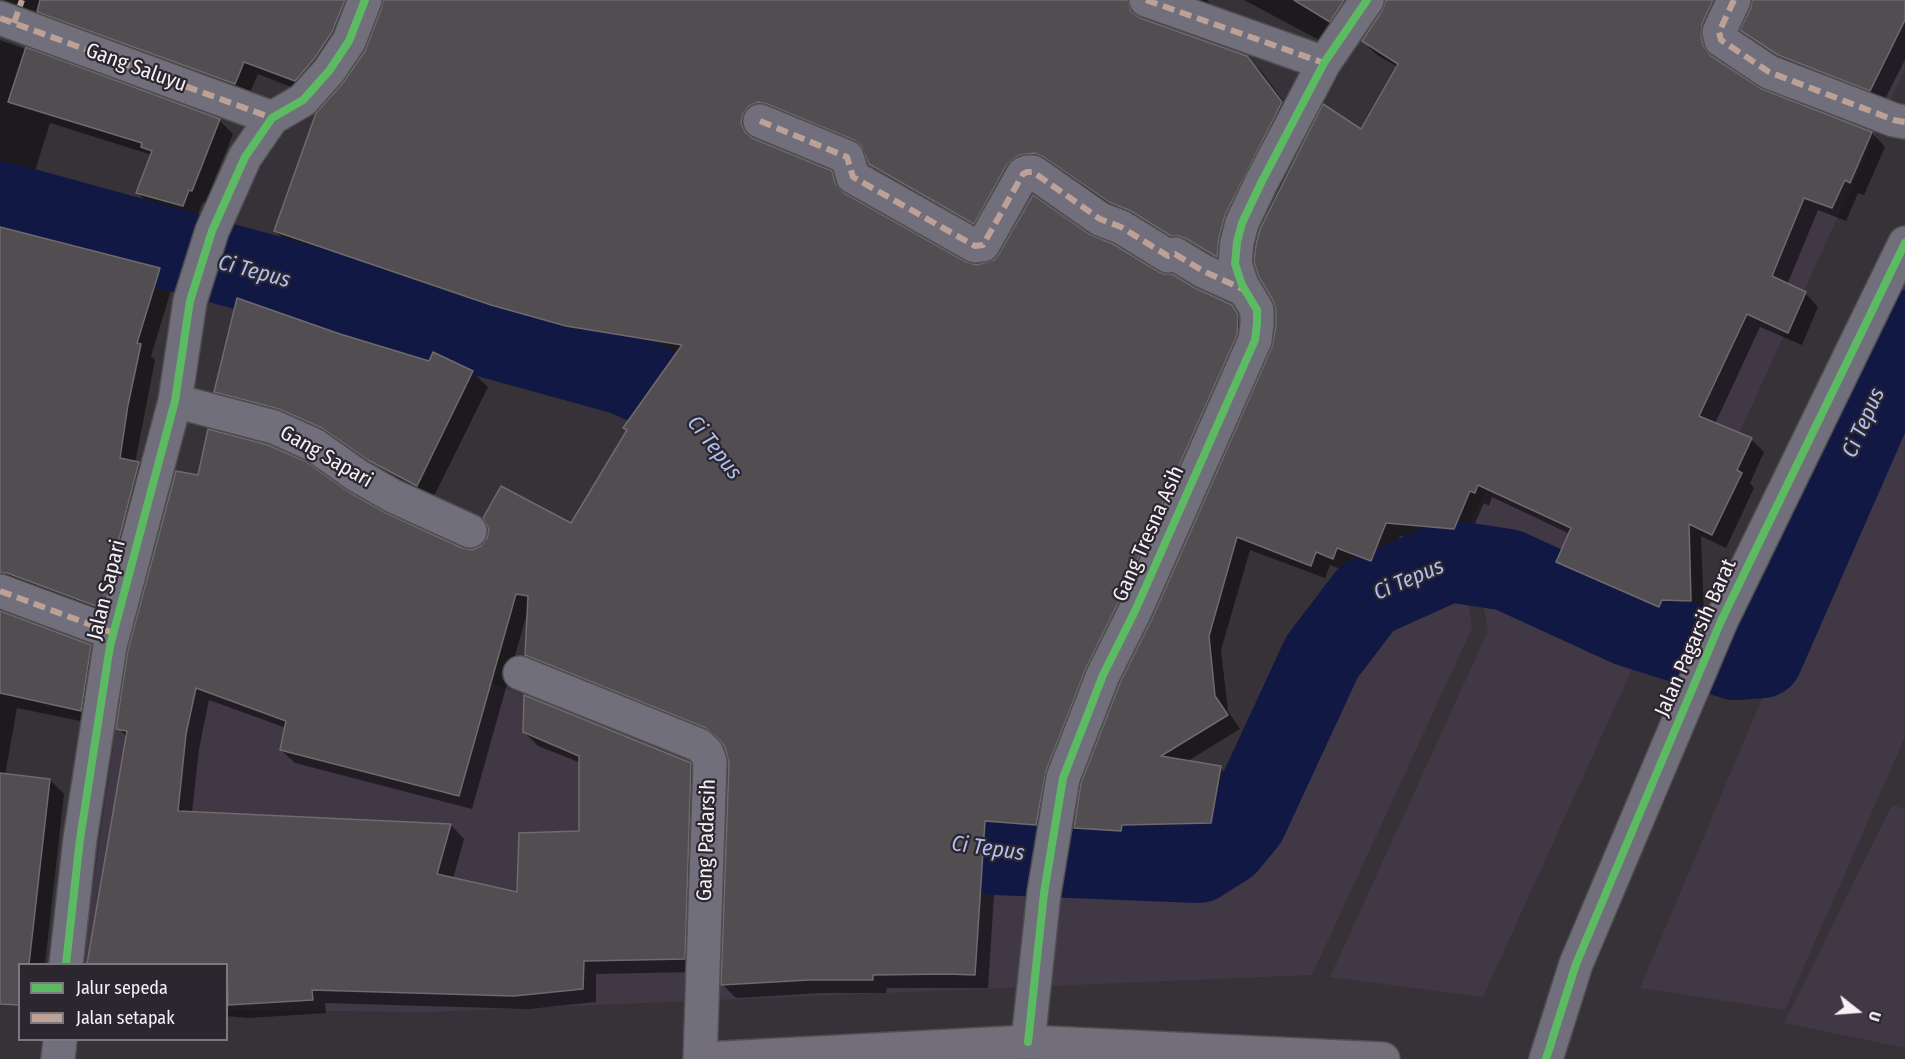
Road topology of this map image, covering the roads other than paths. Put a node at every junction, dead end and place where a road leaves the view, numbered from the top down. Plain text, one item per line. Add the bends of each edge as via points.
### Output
1 (365, 0) edge
2 (1146, 0) edge
3 (1367, 0) edge
4 (1734, 0) edge
5 (12, 14) edge
6 (1324, 63) junction
7 (272, 118) junction
8 (760, 121) dead end
9 (1905, 122) edge
10 (1905, 243) edge
11 (1245, 290) junction
12 (175, 401) junction
13 (470, 531) dead end
14 (0, 591) edge
15 (113, 633) junction
16 (520, 673) dead end
17 (66, 963) edge
18 (60, 1041) edge
19 (1028, 1042) junction
20 (58, 1059) edge
21 (701, 1059) edge
22 (1383, 1059) edge
23 (1546, 1059) edge

1 - 7 street via 349,42 329,71 303,100
2 - 6 street
3 - 6 street, Gang Tresna Asih
4 - 9 street via 1719,32 1721,40 1768,72
5 - 7 street, Gang Saluyu
6 - 11 street, Gang Tresna Asih via 1242,223 1235,264
7 - 12 street, Jalan Sapari via 244,157 212,231 190,301
8 - 11 street via 847,157 853,177 975,246 983,245 1027,171 1100,219 1121,227 1168,256 1174,254
10 - 23 street, Jalan Pagarsih Barat via 1721,621 1576,964
11 - 19 street, Gang Tresna Asih via 1257,310 1255,340 1103,675 1063,778 1044,893
12 - 13 street, Gang Sapari via 274,427 314,445 393,496
12 - 15 street, Jalan Sapari
14 - 15 street
15 - 17 street, Jalan Sapari via 80,839
16 - 21 street, Gang Padarsih via 699,745 707,753 710,762
18 - 20 street
19 - 21 main road
19 - 22 main road

